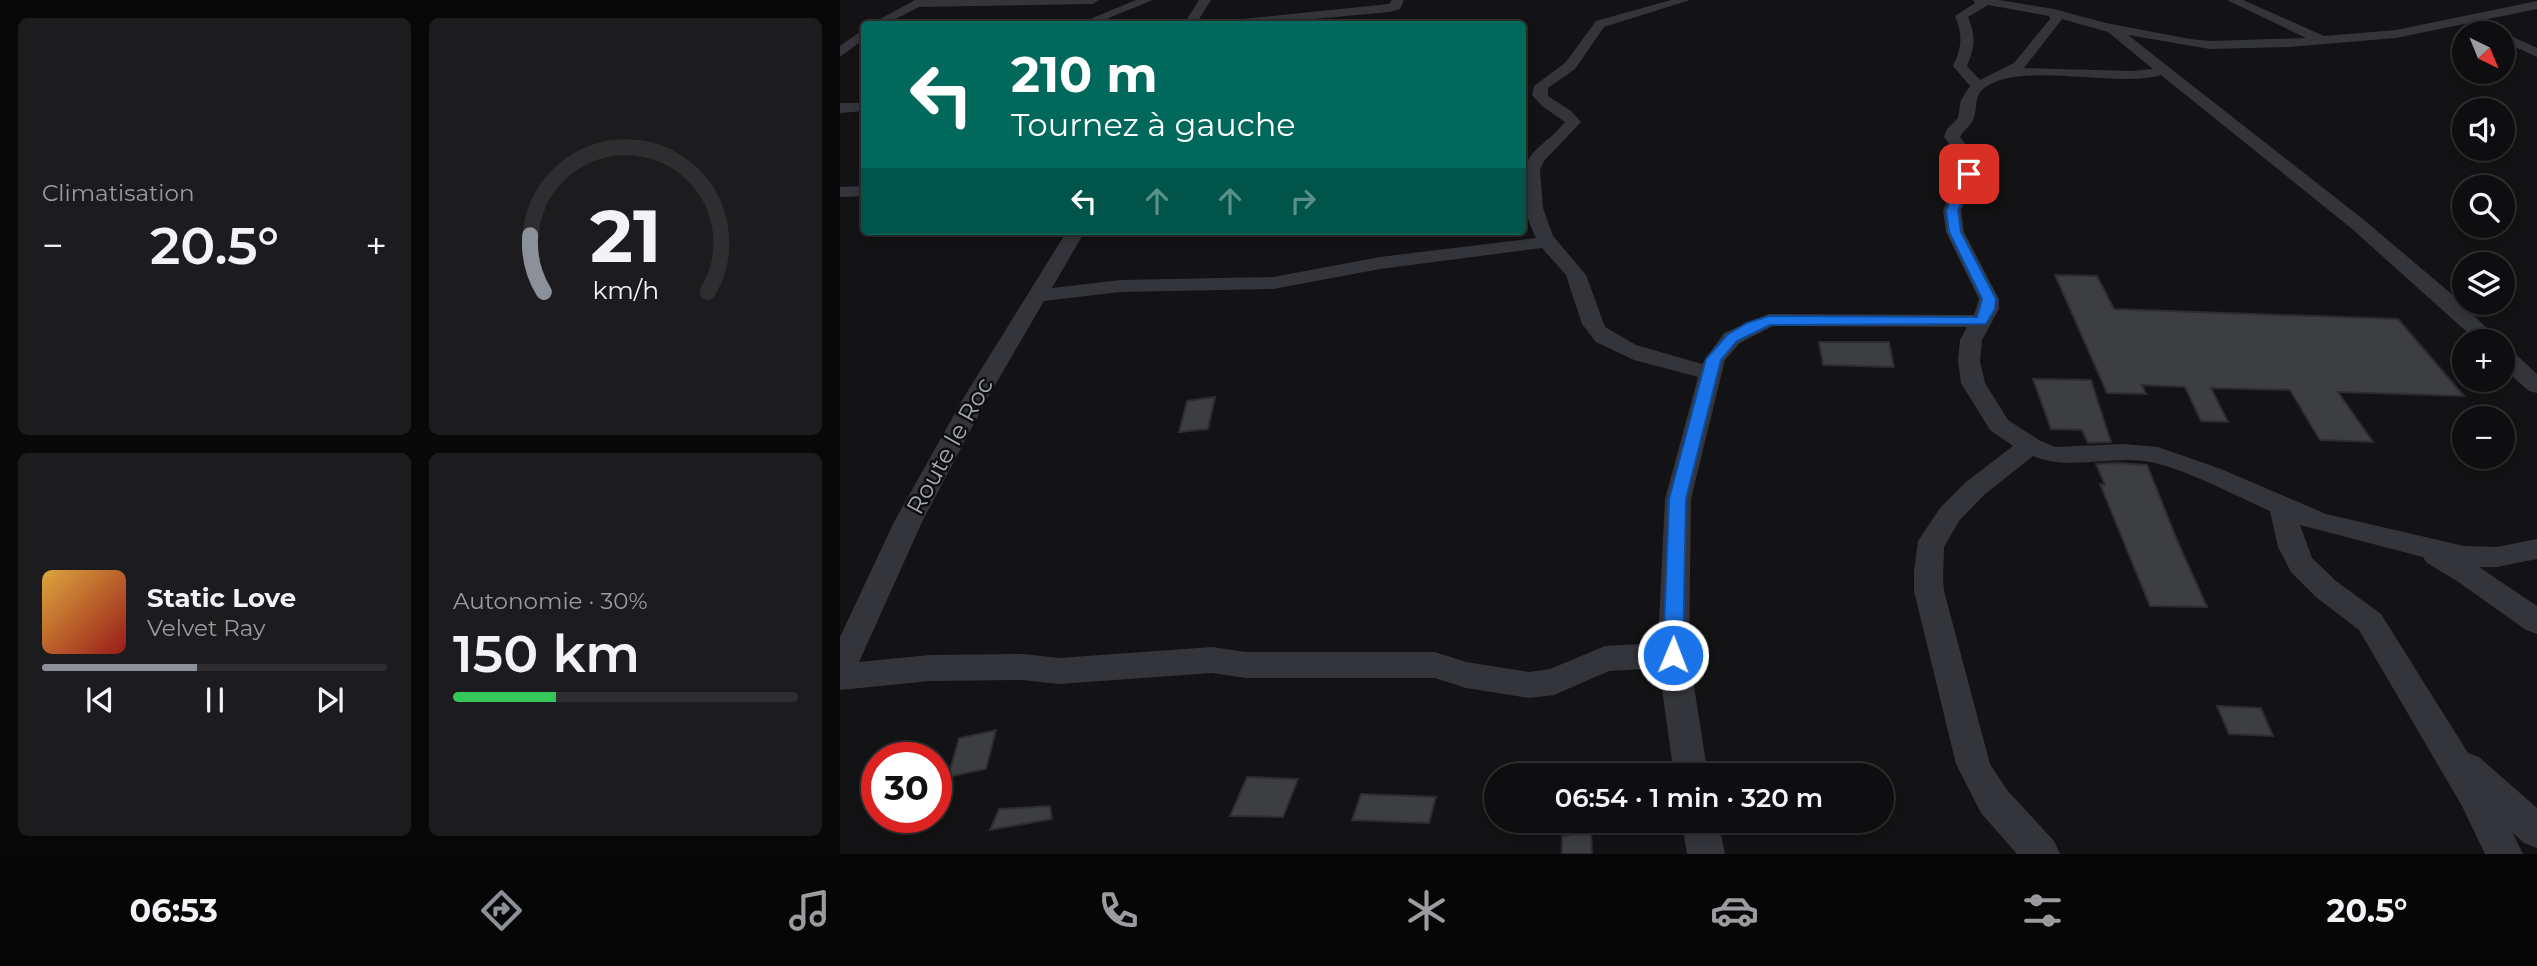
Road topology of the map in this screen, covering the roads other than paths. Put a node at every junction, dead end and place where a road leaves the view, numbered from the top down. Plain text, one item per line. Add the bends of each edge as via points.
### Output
1 (1093, 0) edge
2 (1147, 0) edge
3 (1205, 0) edge
4 (1398, 0) edge
5 (1684, 0) edge
6 (2233, 0) edge
7 (1983, 1) edge
8 (2537, 5) edge
9 (2520, 9) junction
10 (2054, 13) junction
11 (2537, 14) edge
12 (883, 21) edge
13 (1092, 21) edge
14 (1192, 21) edge
15 (1257, 21) edge
16 (2463, 21) edge
17 (2452, 23) edge
18 (2104, 27) junction
19 (861, 36) edge
20 (2324, 40) junction
21 (2515, 42) edge
22 (861, 52) edge
23 (841, 53) edge
24 (2537, 53) edge
25 (2164, 70) junction
26 (2008, 72) junction
27 (1978, 86) junction
28 (861, 107) edge
29 (840, 108) edge
30 (861, 191) edge
31 (840, 192) edge
32 (1074, 235) edge
33 (1548, 242) junction
34 (1037, 296) junction
35 (1981, 321) junction
36 (2476, 329) edge
37 (2515, 366) edge
38 (1711, 373) junction
39 (2537, 386) edge
40 (2030, 446) junction
41 (2282, 505) junction
42 (2415, 544) junction
43 (2537, 549) edge
44 (2537, 622) edge
45 (1673, 655) junction
46 (840, 670) edge
47 (840, 677) edge
48 (2448, 751) junction
49 (1689, 763) edge
50 (2537, 831) edge
51 (1702, 833) edge
52 (1706, 854) edge
53 (2041, 854) edge
54 (2504, 854) edge

1 - 12 street via 917,3
2 - 13 street
3 - 14 street
4 - 15 street via 1390,8
5 - 33 street via 1600,24 1570,66 1538,90 1545,104 1573,122 1532,170 1539,226
6 - 20 street
7 - 10 street
7 - 27 street via 1961,16 1968,33 1960,66
8 - 9 street
9 - 11 street
9 - 16 street
10 - 18 street
10 - 26 street via 2056,19 2038,43
17 - 20 street
18 - 20 street via 2199,44
18 - 25 street
19 - 23 street
21 - 24 street
22 - 23 street
25 - 26 street via 2131,75
25 - 36 street via 2413,269
26 - 27 street
27 - 35 street via 1968,100 1966,119 1953,132 1968,158 1969,174 1952,210 1955,232 1989,299
28 - 29 street
30 - 31 street
32 - 34 street, Route le Roc
33 - 34 street via 1380,263 1273,283 1120,286
33 - 38 street via 1575,274 1589,320 1601,335 1619,347
34 - 46 street, Route le Roc via 908,522
35 - 38 street via 1769,320 1732,338 1714,359
35 - 40 street via 1971,340 1973,383 1999,425
37 - 39 street
38 - 45 street via 1678,499
40 - 41 street via 2052,455 2158,455
40 - 53 street via 1956,507 1932,541 1928,563 1929,591 1981,786
41 - 42 street via 2319,522
41 - 48 street via 2301,565 2370,622
42 - 43 street via 2464,556 2497,557
42 - 44 street via 2467,573
45 - 47 street via 1605,659 1554,682 1529,685 1435,665 1246,665 1212,660 1059,671 930,668
45 - 49 street
48 - 50 street
48 - 54 street
51 - 52 street

